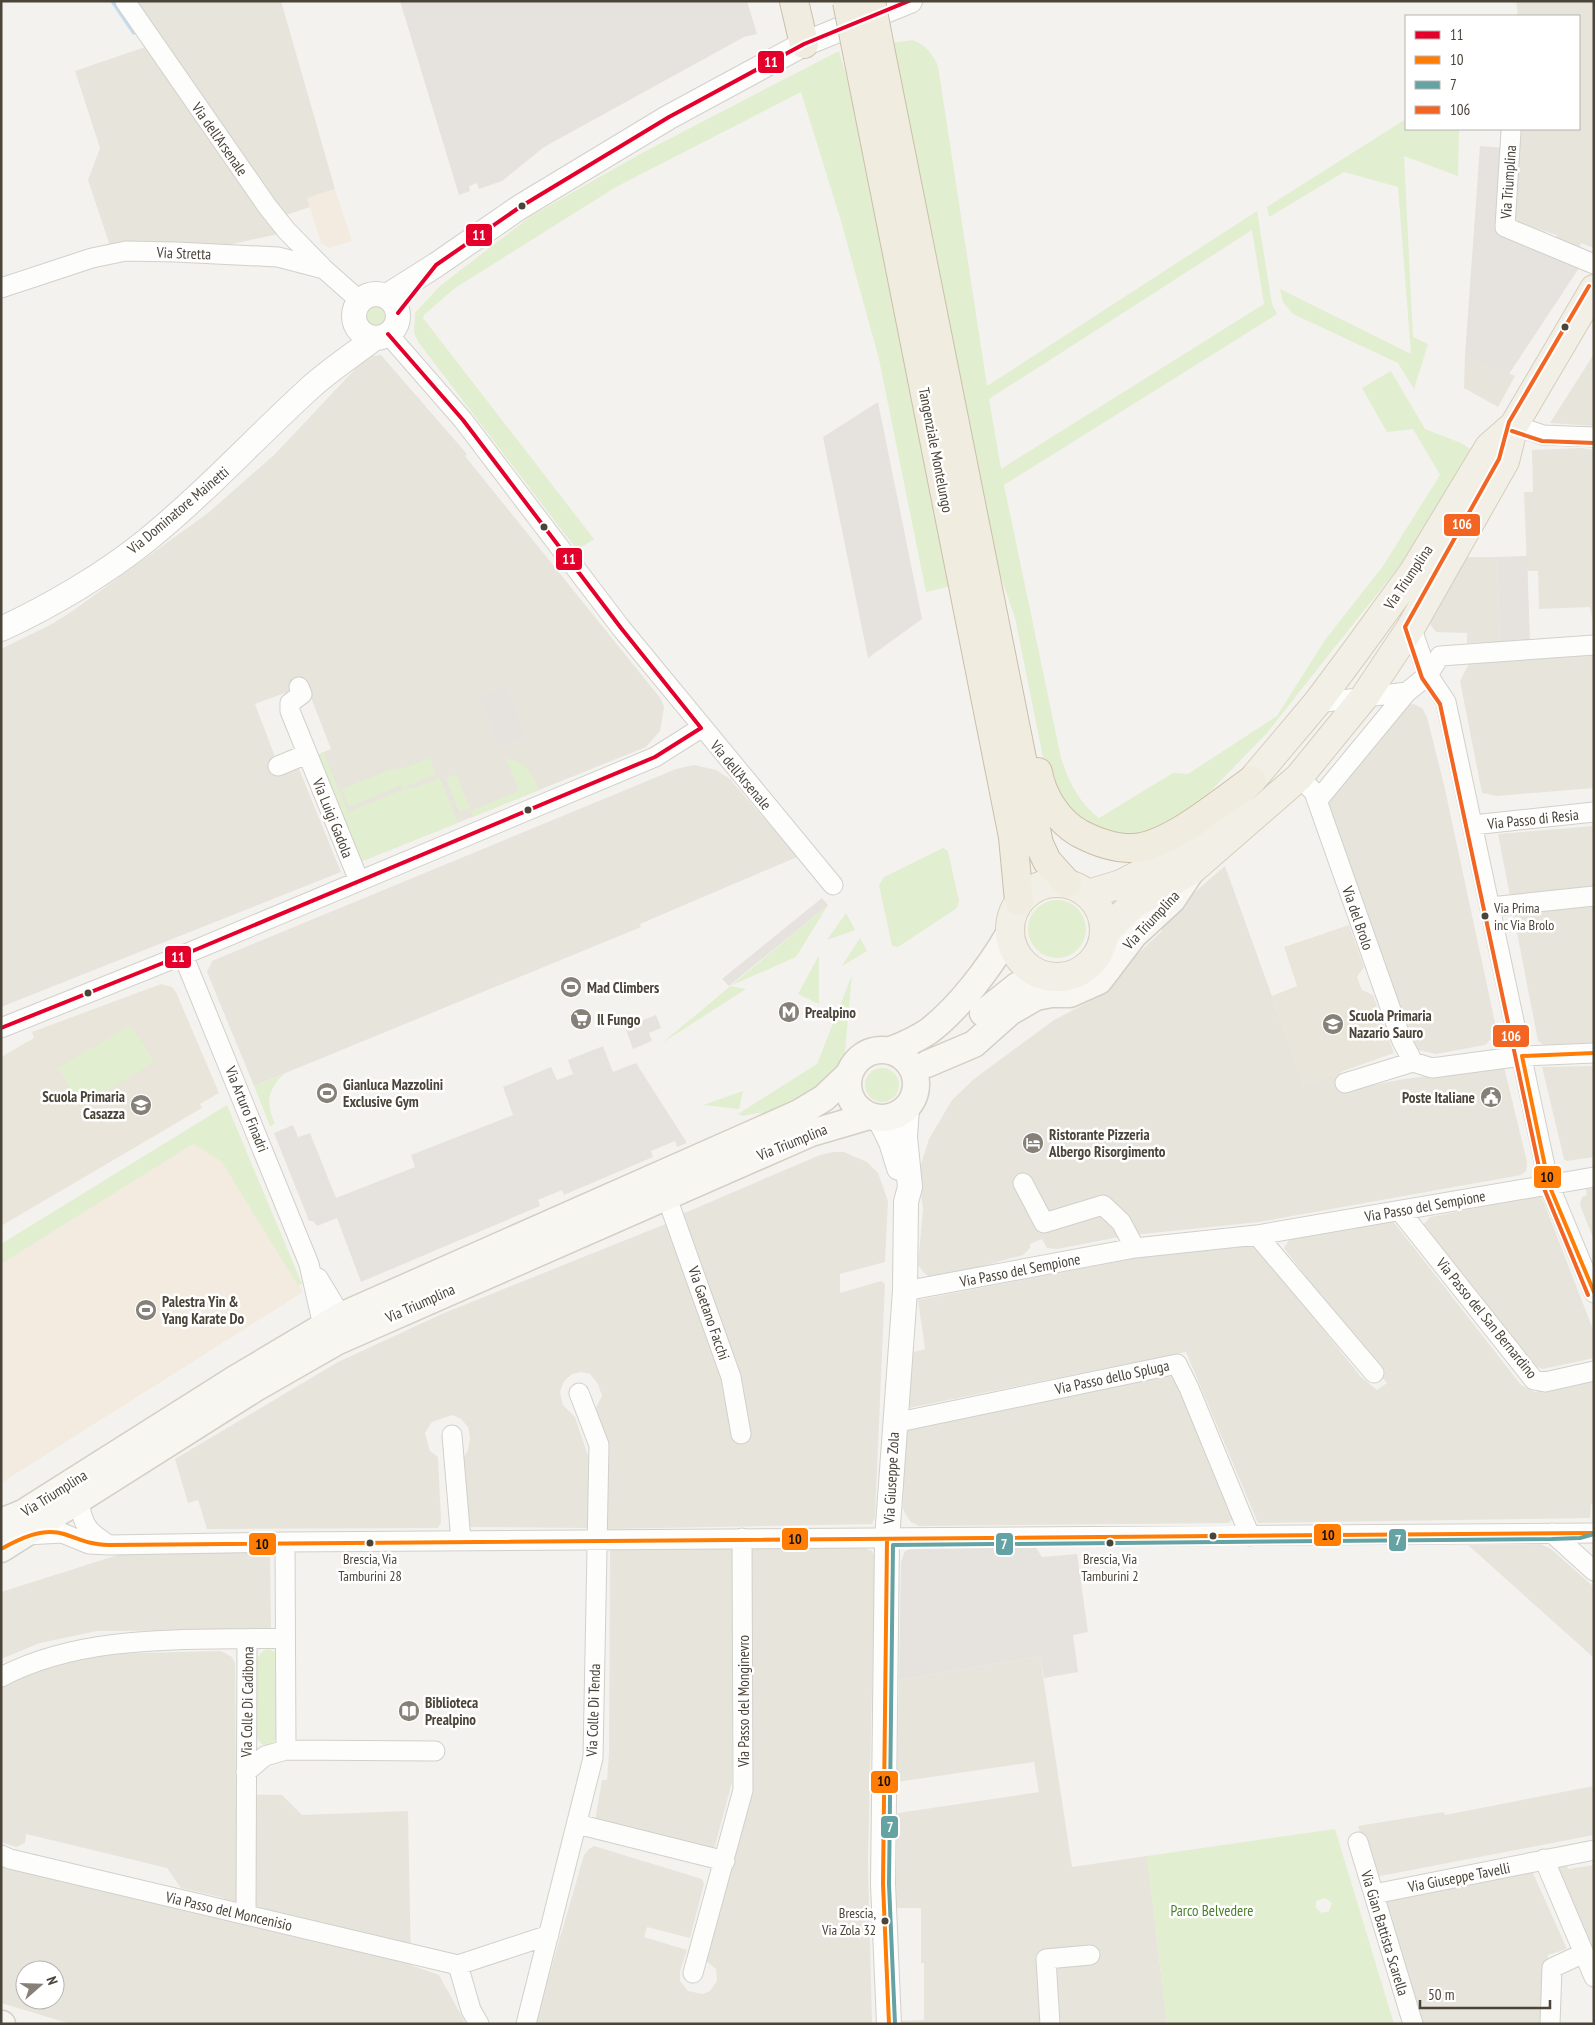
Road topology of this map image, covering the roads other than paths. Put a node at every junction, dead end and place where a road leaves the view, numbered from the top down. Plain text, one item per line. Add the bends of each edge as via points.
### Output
1 (125, 1) edge
2 (794, 1) edge
3 (910, 1) edge
4 (855, 2) edge
5 (804, 44) junction
6 (869, 53) junction
7 (1511, 131) dead end
8 (1594, 264) edge
9 (324, 269) junction
10 (1, 288) edge
11 (1594, 289) edge
12 (359, 300) junction
13 (393, 304) junction
14 (373, 333) junction
15 (1514, 425) junction
16 (1594, 437) edge
17 (987, 586) junction
18 (1411, 628) junction
19 (1, 629) edge
20 (1594, 645) edge
21 (1428, 675) junction
22 (303, 691) dead end
23 (1407, 692) junction
24 (1365, 696) junction
25 (1318, 703) junction
26 (702, 728) junction
27 (307, 754) junction
28 (278, 766) dead end
29 (1299, 777) junction
30 (1252, 780) junction
31 (1317, 801) junction
32 (1594, 812) edge
33 (1473, 825) junction
34 (1192, 870) junction
35 (358, 881) junction
36 (833, 885) dead end
37 (1078, 888) junction
38 (1594, 896) edge
39 (1019, 900) junction
40 (1490, 907) junction
41 (1009, 934) junction
42 (1104, 934) junction
43 (183, 955) junction
44 (1039, 974) junction
45 (1, 1028) edge
46 (891, 1050) junction
47 (1594, 1053) edge
48 (1522, 1056) junction
49 (1413, 1062) junction
50 (921, 1068) junction
51 (848, 1075) junction
52 (1345, 1083) dead end
53 (907, 1108) junction
54 (874, 1117) junction
55 (1594, 1177) edge
56 (1023, 1183) dead end
57 (1549, 1185) junction
58 (666, 1195) junction
59 (906, 1202) junction
60 (1400, 1211) junction
61 (1257, 1235) junction
62 (1136, 1248) junction
63 (905, 1291) junction
64 (1594, 1293) edge
65 (332, 1321) junction
66 (1594, 1371) edge
67 (1374, 1373) dead end
68 (579, 1392) dead end
69 (894, 1423) junction
70 (741, 1434) dead end
71 (452, 1436) dead end
72 (79, 1502) junction
73 (1, 1522) edge
74 (1589, 1531) edge
75 (1552, 1533) junction
76 (26, 1535) junction
77 (1250, 1536) junction
78 (742, 1538) junction
79 (887, 1539) junction
80 (597, 1540) junction
81 (461, 1541) junction
82 (285, 1542) junction
83 (109, 1545) junction
84 (1, 1549) edge
85 (1594, 1571) edge
86 (285, 1638) junction
87 (247, 1639) junction
88 (1, 1677) edge
89 (286, 1750) junction
90 (435, 1751) dead end
91 (246, 1772) junction
92 (576, 1824) junction
93 (1358, 1842) dead end
94 (1594, 1850) edge
95 (1, 1855) edge
96 (1544, 1860) junction
97 (725, 1861) junction
98 (1374, 1894) junction
99 (246, 1915) junction
100 (549, 1935) junction
101 (511, 1948) junction
102 (1584, 1953) junction
103 (1090, 1955) dead end
104 (458, 1965) junction
105 (693, 1973) dead end
106 (538, 1977) junction
107 (1594, 1978) edge
108 (479, 2024) edge
109 (526, 2024) edge
110 (889, 2024) edge
111 (1050, 2024) edge
112 (1413, 2024) edge
113 (1550, 2024) edge

1 - 9 street, Via dell'Arsenale via 267,206
2 - 5 highway
3 - 5 street
4 - 6 highway, Tangenziale Montelungo, bridge
5 - 13 street via 669,117 520,207 436,266
6 - 17 highway, Tangenziale Montelungo
6 - 39 highway, Tangenziale Montelungo via 1013,837
7 - 8 street, Via Triumplina via 1505,228
9 - 10 street, Via Stretta via 278,257 126,251 92,258
9 - 12 street, Via Stretta
11 - 15 main road, Via Triumplina
12 - 13 street via 373,293
12 - 14 street via 354,312
13 - 14 street via 396,325
14 - 19 street, Via Dominatore Mainetti via 146,541 86,582
14 - 26 street, Via dell'Arsenale via 463,420 621,628
15 - 16 street via 1543,435
15 - 18 main road, Via Triumplina via 1506,461
15 - 25 main road, Via Triumplina via 1489,447 1414,571
17 - 30 highway via 1008,624 1040,782 1052,808 1073,830 1095,842 1114,846 1134,848 1153,844 1176,833
17 - 37 highway, Tangenziale Montelungo via 1039,844 1047,862
18 - 21 street
18 - 24 main road, Via Triumplina
20 - 21 street via 1440,656
21 - 23 street
21 - 33 street via 1446,702
22 - 27 street, Via Luigi Gadola via 290,706
23 - 24 street
23 - 31 street
24 - 25 street
24 - 29 main road, Via Triumplina
25 - 30 main road, Via Triumplina
26 - 35 street via 654,757
26 - 36 street, Via dell'Arsenale
27 - 28 street
27 - 35 street, Via Luigi Gadola
29 - 31 street, Via del Brolo via 1314,792
29 - 34 main road, Via Triumplina
30 - 37 main road, Via Triumplina via 1165,861 1121,884
31 - 49 street, Via del Brolo via 1402,1041
32 - 33 street, Via Passo di Resia
33 - 40 street
34 - 42 main road, Via Triumplina via 1131,906
34 - 50 main road, Via Triumplina via 1172,900 1134,935 1099,981 1070,994 1036,997 1010,1012 974,1044
35 - 43 street
37 - 39 main road, Via Triumplina via 1049,882 1032,888
37 - 42 main road, Via Triumplina via 1098,905
38 - 40 street
39 - 41 main road, Via Triumplina via 1011,916
40 - 48 street
41 - 44 main road via 1014,951 1024,965
41 - 46 main road, Via Triumplina via 996,957 941,1019 920,1036
42 - 44 main road, Via Triumplina via 1100,950 1089,965 1074,974 1057,978
43 - 45 street
43 - 65 street, Via Arturo Finadri
44 - 50 main road via 998,1000
46 - 50 main road
46 - 51 main road, Via Triumplina via 869,1051 859,1058
47 - 48 street
48 - 49 street via 1432,1068
48 - 57 street
49 - 52 street
50 - 53 main road via 914,1098
51 - 54 main road via 851,1099 858,1109
51 - 65 main road, Via Triumplina via 824,1098 800,1113
53 - 54 main road, Via Triumplina via 894,1116
53 - 59 street, Via Giuseppe Zola via 905,1137 910,1187
54 - 58 main road, Via Triumplina via 818,1130
54 - 59 street, Via Giuseppe Zola via 895,1153
55 - 57 street, Via Passo del Sempione
56 - 62 street via 1044,1223 1103,1205 1121,1222
57 - 60 street, Via Passo del Sempione
57 - 64 street
58 - 70 street, Via Gaetano Facchi via 731,1377
58 - 72 main road, Via Triumplina via 338,1341 254,1389
59 - 63 street, Via Giuseppe Zola
60 - 61 street, Via Passo del Sempione
60 - 66 street, Via Passo del San Bernardino via 1534,1380 1544,1382
61 - 62 street, Via Passo del Sempione
61 - 67 street
62 - 63 street, Via Passo del Sempione
63 - 69 street, Via Giuseppe Zola
65 - 73 main road, Via Triumplina via 23,1513
68 - 80 street, Via Colle Di Tenda via 599,1445
69 - 77 street, Via Passo dello Spluga via 1177,1364
69 - 79 street, Via Giuseppe Zola
71 - 81 street
72 - 76 main road, Via Triumplina
72 - 83 street via 82,1519 91,1534
74 - 75 street
75 - 77 street
75 - 85 street
76 - 83 street via 62,1532 89,1544
76 - 84 main road, Via Triumplina
77 - 79 street
78 - 79 street
78 - 80 street
78 - 97 street, Via Passo del Monginevro via 743,1790
79 - 110 street, Via Giuseppe Zola via 883,1884
80 - 81 street
80 - 92 street, Via Colle Di Tenda via 593,1758
81 - 82 street
82 - 83 street
82 - 86 street
86 - 87 street, Via Colle Di Cadibona
86 - 89 street
87 - 88 street via 108,1644 38,1660
87 - 91 street, Via Colle Di Cadibona
89 - 90 street, Via Colle Di Cadibona
89 - 91 street, Via Colle Di Cadibona via 265,1756
91 - 99 street, Via Colle Di Cadibona
92 - 97 street
92 - 100 street, Via Colle Di Tenda
93 - 98 street, Via Gian Battista Scarella
94 - 96 street, Via Giuseppe Tavelli
95 - 99 street, Via Passo del Moncenisio
96 - 98 street, Via Giuseppe Tavelli
96 - 102 street
97 - 105 street, Via Passo del Monginevro
98 - 112 street, Via Gian Battista Scarella
99 - 104 street, Via Passo del Moncenisio
100 - 101 street
100 - 106 street, Via Colle Di Tenda
101 - 104 street
101 - 106 street via 528,1956
102 - 107 street
102 - 113 street via 1552,1968
103 - 111 street via 1046,1959
104 - 108 street via 471,2010
106 - 109 street, Via Colle Di Tenda

